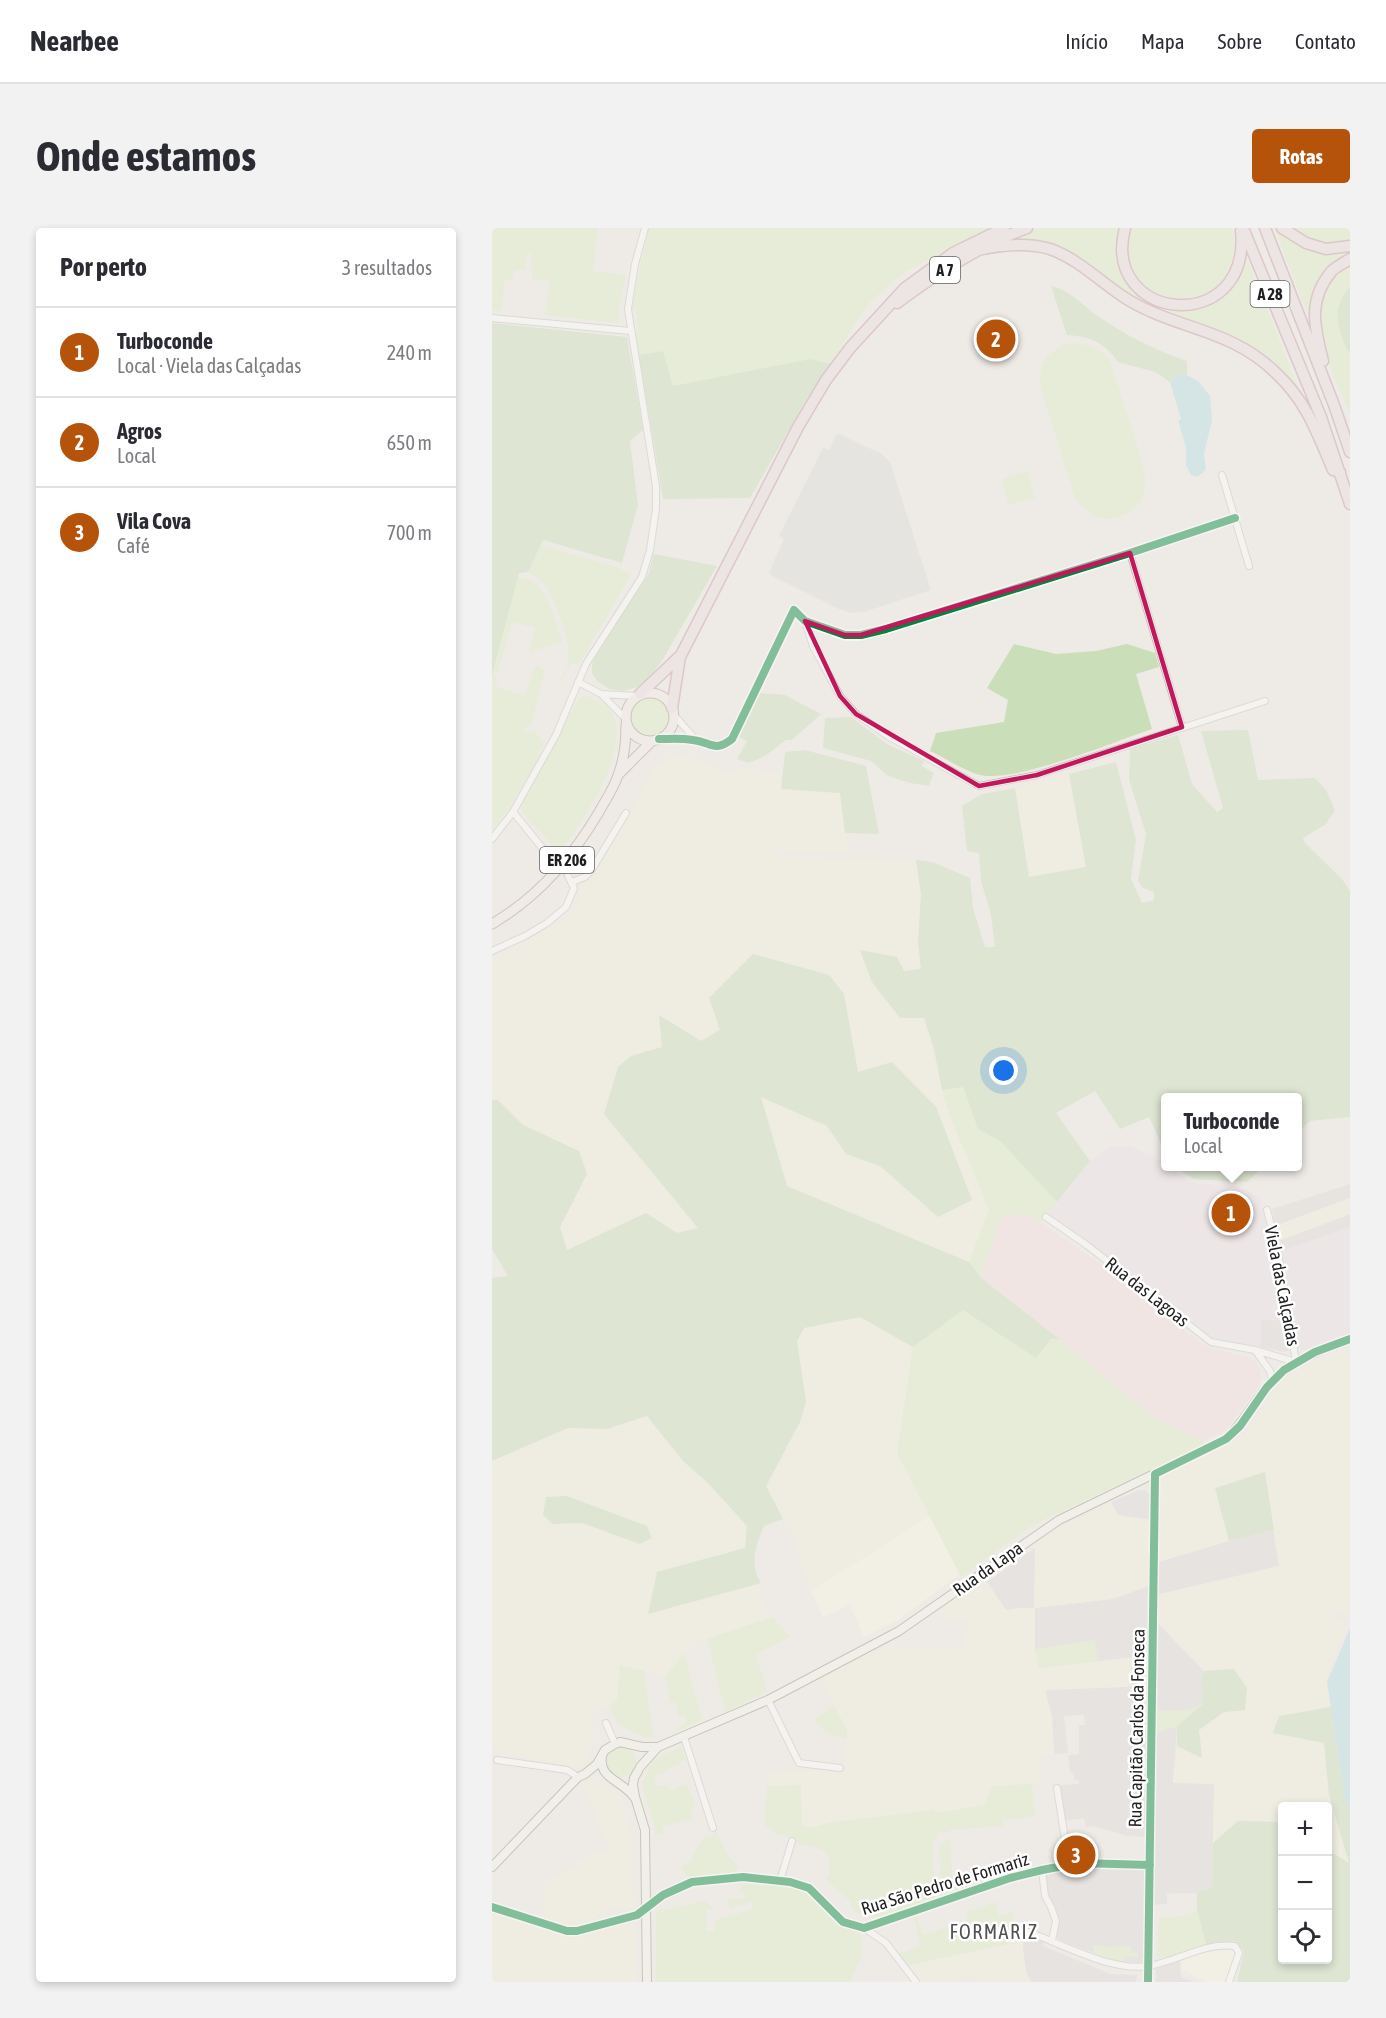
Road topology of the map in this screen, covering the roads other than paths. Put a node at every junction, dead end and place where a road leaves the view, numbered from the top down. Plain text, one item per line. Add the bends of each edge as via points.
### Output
1 (645, 228) edge
2 (1004, 228) edge
3 (1027, 228) edge
4 (1125, 228) edge
5 (1242, 228) edge
6 (1265, 228) edge
7 (1282, 228) edge
8 (1350, 246) edge
9 (978, 250) junction
10 (1350, 259) edge
11 (492, 318) edge
12 (871, 324) junction
13 (630, 331) junction
14 (1334, 405) junction
15 (1350, 452) edge
16 (1340, 472) junction
17 (1222, 475) dead end
18 (1350, 504) edge
19 (1234, 518) junction
20 (1130, 553) junction
21 (1250, 566) dead end
22 (805, 621) junction
23 (680, 657) junction
24 (578, 682) junction
25 (601, 694) junction
26 (638, 695) junction
27 (1265, 701) dead end
28 (673, 711) junction
29 (626, 722) junction
30 (1182, 727) junction
31 (655, 740) junction
32 (696, 740) junction
33 (618, 775) junction
34 (513, 812) junction
35 (626, 813) dead end
36 (492, 839) edge
37 (552, 860) tunnel mouth
38 (492, 924) edge
39 (492, 951) edge
40 (1267, 1210) dead end
41 (1046, 1217) dead end
42 (1350, 1339) edge
43 (1255, 1350) junction
44 (1296, 1362) junction
45 (1272, 1382) junction
46 (1155, 1474) junction
47 (768, 1700) junction
48 (606, 1723) dead end
49 (684, 1737) junction
50 (615, 1744) junction
51 (631, 1745) junction
52 (658, 1747) junction
53 (603, 1756) junction
54 (497, 1760) dead end
55 (840, 1768) dead end
56 (639, 1769) junction
57 (581, 1775) junction
58 (612, 1779) junction
59 (1057, 1788) dead end
60 (635, 1797) junction
61 (713, 1828) dead end
62 (792, 1841) dead end
63 (1069, 1864) junction
64 (1150, 1865) junction
65 (492, 1867) edge
66 (1042, 1870) junction
67 (780, 1881) junction
68 (492, 1907) edge
69 (646, 1909) junction
70 (880, 1922) junction
71 (864, 1928) junction
72 (1029, 1932) dead end
73 (876, 1937) junction
74 (1052, 1941) junction
75 (1148, 1966) junction
76 (647, 1982) edge
77 (916, 1982) edge
78 (1148, 1982) edge
79 (1229, 1982) edge

1 - 13 street via 628,309
2 - 12 highway, A 7 via 965,246 926,271 898,293
3 - 9 highway, A 7
4 - 5 highway via 1122,257 1131,279 1150,297 1183,306 1206,300 1230,281 1239,259
5 - 16 highway, A 28
6 - 14 highway, A 28
7 - 8 highway via 1306,243 1326,249
9 - 12 highway, A 7 via 911,292
9 - 16 highway via 1018,245 1051,250 1086,268 1148,310 1239,345 1290,388 1309,414 1333,470
10 - 14 highway via 1331,271 1314,308 1314,323
11 - 13 street
12 - 23 highway via 838,364 808,411
13 - 24 street via 656,486 652,540 642,577
14 - 15 highway, A 28
16 - 18 highway, A 28
17 - 19 street
19 - 20 street
19 - 21 street
20 - 22 street via 861,635 845,635
20 - 30 street
22 - 30 street via 829,676 856,714 979,786 1037,775
22 - 32 street via 794,610 732,739 713,747
23 - 26 highway
23 - 28 highway
24 - 25 street
24 - 34 street via 556,735
25 - 26 street
25 - 29 street
26 - 28 main road via 650,692 662,696
26 - 29 main road via 629,705
27 - 30 street
28 - 31 main road via 670,730
28 - 32 street
29 - 31 main road via 637,738
29 - 33 main road
31 - 32 street
31 - 33 main road
33 - 38 main road, ER 206 via 582,840 553,876
34 - 36 street
34 - 37 street
35 - 39 street via 591,871 585,878 570,879 574,888 566,907 525,936
40 - 44 street, Viela das Calçadas
41 - 43 street, Rua das Lagoas via 1211,1341
42 - 44 main road, Rua da Lapa
43 - 44 street, Rua das Lagoas
43 - 45 street via 1270,1371
44 - 45 main road, Rua da Lapa
45 - 46 main road, Rua da Lapa via 1226,1439
46 - 47 main road, Rua da Lapa via 1059,1520 899,1631
46 - 64 main road, Rua Capitão Carlos da Fonseca
47 - 49 main road, Rua da Lapa
47 - 55 street via 799,1763
48 - 50 street
49 - 52 main road, Rua da Lapa
49 - 61 street
50 - 51 main road
50 - 53 main road
51 - 52 main road, Rua da Lapa
51 - 56 main road via 639,1754
52 - 56 main road, Rua da Lapa
53 - 57 main road
53 - 58 main road via 602,1767
54 - 57 street
56 - 58 main road via 625,1781
56 - 60 main road via 634,1778
57 - 58 main road via 591,1773
57 - 65 main road
58 - 60 main road
59 - 63 street
60 - 69 main road via 645,1830
62 - 67 street
63 - 64 street, Rua São Pedro de Formariz
63 - 66 street, Rua São Pedro de Formariz
64 - 75 main road, Rua Capitão Carlos da Fonseca
66 - 70 street, Rua São Pedro de Formariz
66 - 74 street via 1045,1896 1056,1922
67 - 69 street, Rua São Pedro de Formariz via 743,1877 692,1882 663,1895
67 - 71 street, Rua São Pedro de Formariz via 809,1888 843,1922
68 - 69 street, Rua São Pedro de Formariz via 567,1931 637,1915
69 - 76 main road
70 - 71 street, Rua São Pedro de Formariz
70 - 73 street
71 - 73 street
72 - 74 street
73 - 77 street
74 - 75 street via 1116,1965
75 - 78 main road, Rua Capitão Carlos da Fonseca
75 - 79 street via 1208,1948 1235,1946 1239,1953

